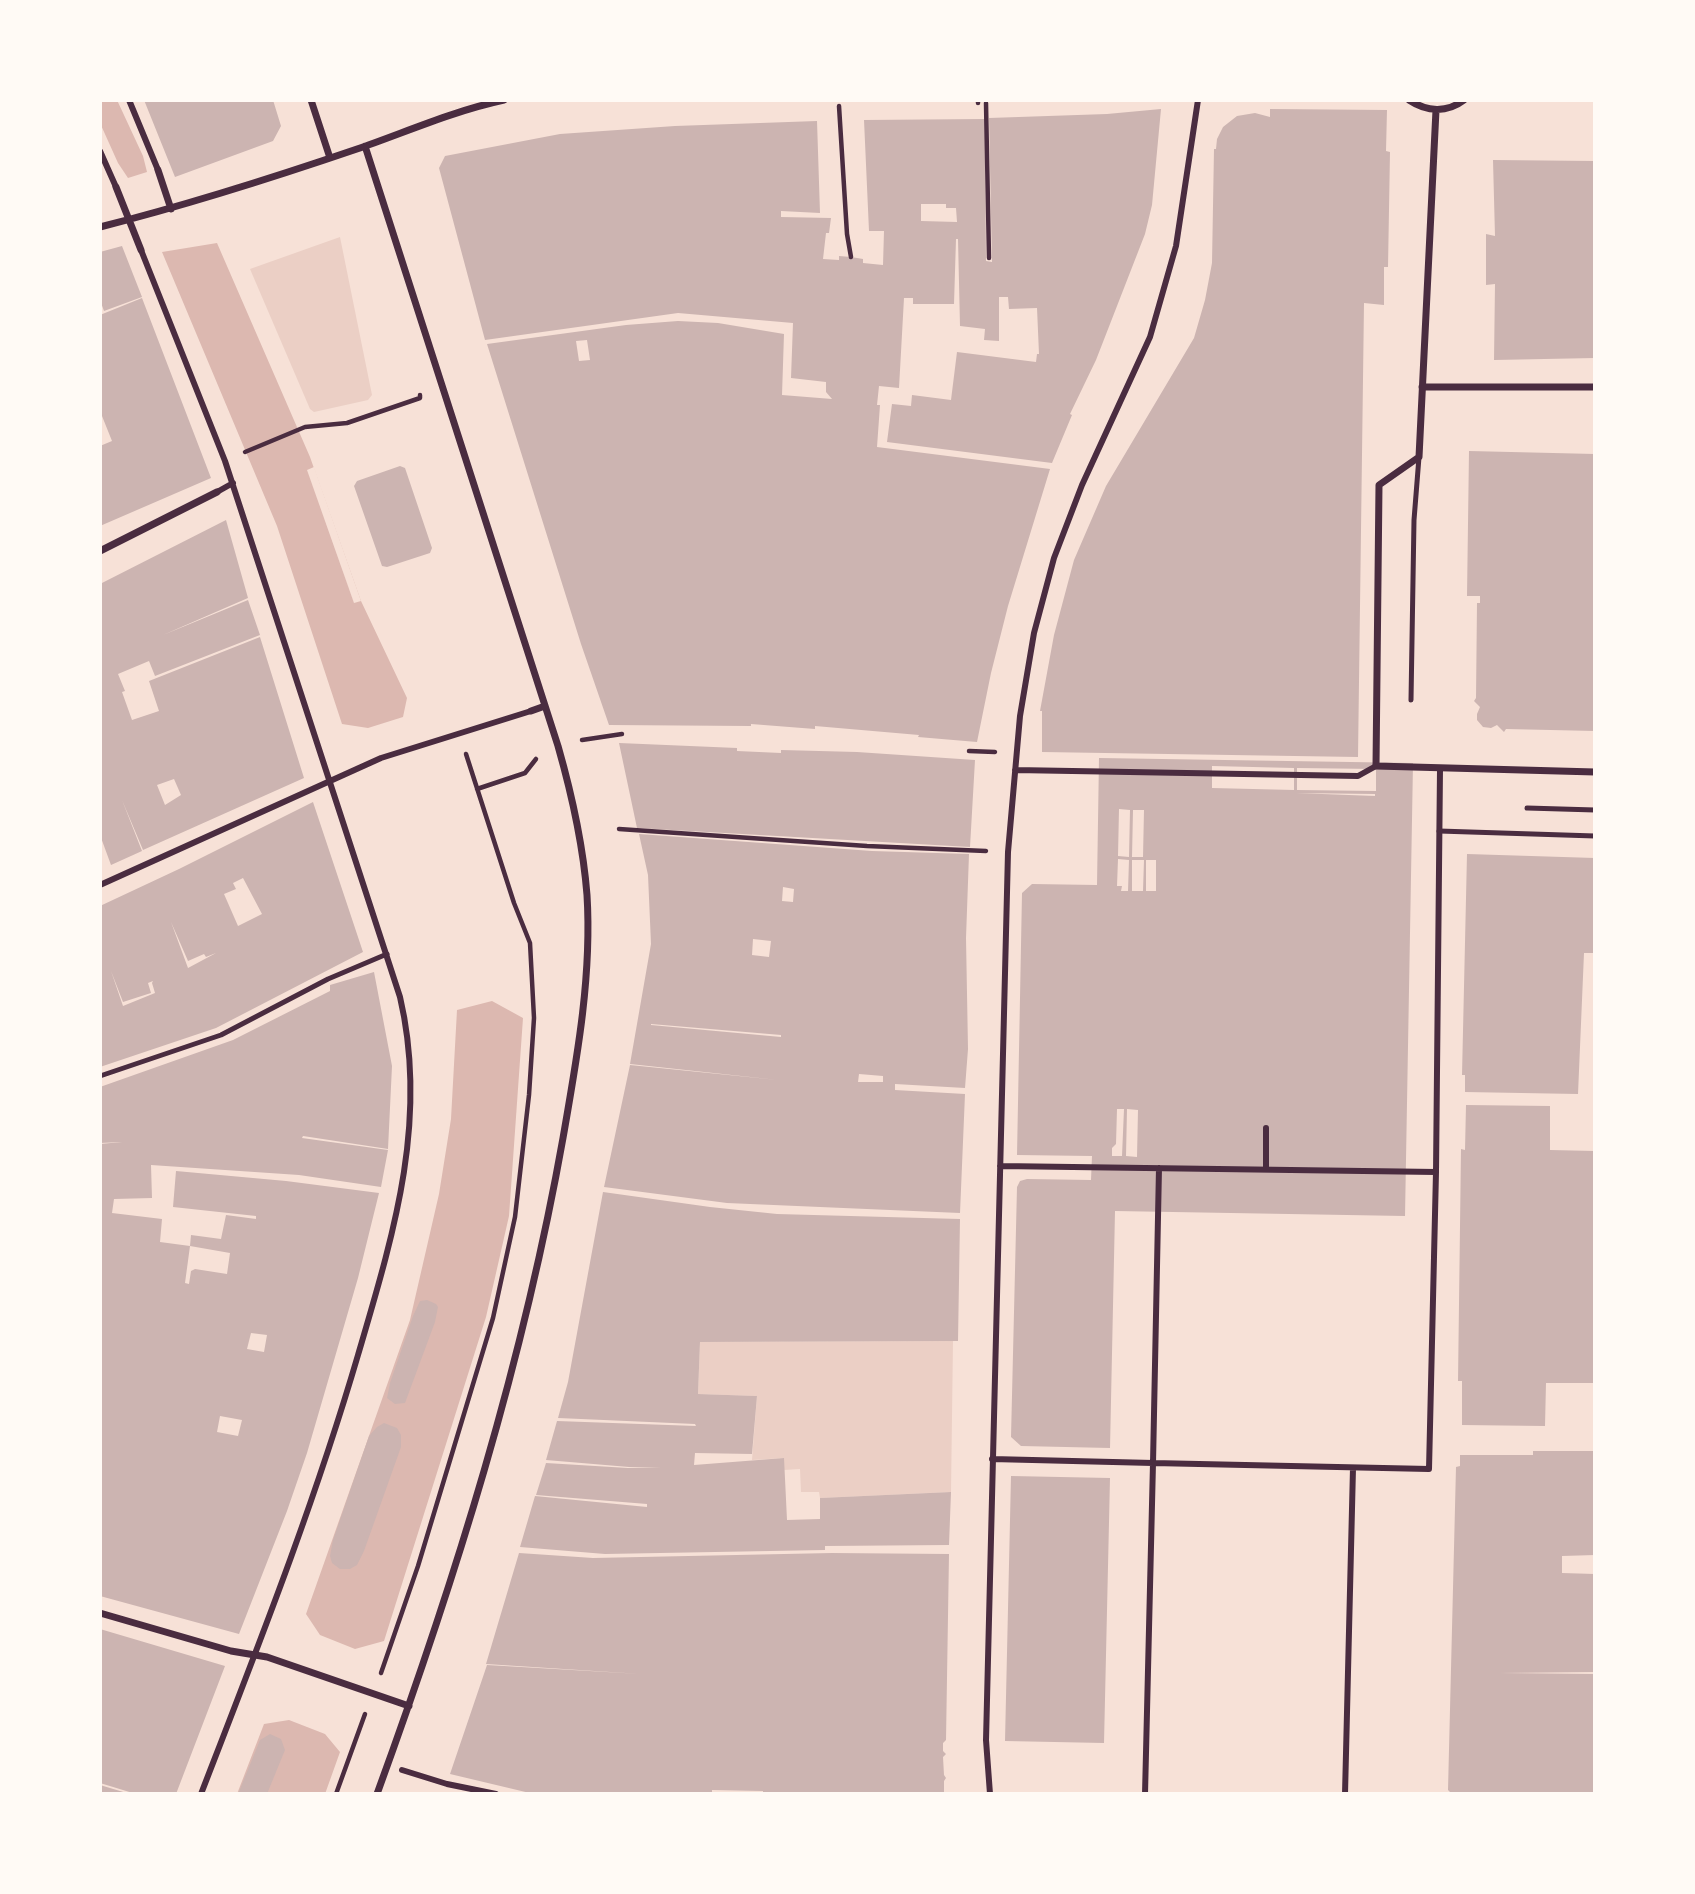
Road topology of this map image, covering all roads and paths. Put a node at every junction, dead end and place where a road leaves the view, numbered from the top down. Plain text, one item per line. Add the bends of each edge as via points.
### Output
1 (129, 100) edge
2 (311, 100) edge
3 (504, 100) edge
4 (1198, 100) edge
5 (1409, 100) edge
6 (1464, 100) edge
7 (986, 103) dead end
8 (839, 106) dead end
9 (1436, 110) junction
10 (365, 146) junction
11 (100, 151) edge
12 (330, 159) junction
13 (158, 170) joint
14 (116, 187) joint
15 (171, 209) junction
16 (129, 219) junction
17 (100, 227) edge
18 (141, 250) joint
19 (851, 257) dead end
20 (989, 258) dead end
21 (417, 387) dead end
22 (1422, 387) junction
23 (1595, 387) edge
24 (245, 453) dead end
25 (1419, 457) junction
26 (233, 483) junction
27 (217, 492) joint
28 (100, 551) edge
29 (1411, 700) dead end
30 (545, 706) junction
31 (531, 710) joint
32 (459, 733) junction
33 (622, 734) dead end
34 (573, 742) dead end
35 (544, 751) dead end
36 (1377, 766) junction
37 (1440, 769) junction
38 (1015, 770) junction
39 (1595, 772) edge
40 (330, 780) junction
41 (477, 789) junction
42 (1527, 808) dead end
43 (1595, 810) edge
44 (619, 829) dead end
45 (1439, 831) junction
46 (1595, 836) edge
47 (1008, 852) junction
48 (100, 885) edge
49 (387, 954) junction
50 (100, 1076) edge
51 (1266, 1128) dead end
52 (1000, 1166) junction
53 (1159, 1168) junction
54 (1266, 1170) junction
55 (1436, 1172) junction
56 (992, 1460) junction
57 (1153, 1463) junction
58 (1353, 1468) junction
59 (100, 1613) edge
60 (255, 1655) junction
61 (373, 1694) junction
62 (409, 1706) junction
63 (356, 1737) junction
64 (367, 1741) dead end
65 (402, 1770) dead end
66 (201, 1794) edge
67 (336, 1794) edge
68 (377, 1794) edge
69 (496, 1794) edge
70 (990, 1794) edge
71 (1145, 1794) edge
72 (1345, 1794) edge

1 - 13 street
2 - 12 street
3 - 10 street via 444,116
4 - 38 street via 1176,246 1150,337 1054,558 1034,633
5 - 9 street
6 - 9 street
7 - 20 path
8 - 19 path
9 - 22 street
10 - 12 street
10 - 30 street
11 - 14 street
12 - 15 street
13 - 15 street
14 - 16 street
15 - 16 street
16 - 17 street
16 - 18 street
18 - 26 street
21 - 24 path via 420,398 347,423 300,429
22 - 23 street
22 - 25 street
25 - 29 lane
25 - 36 street via 1380,485
26 - 27 street
26 - 40 street
27 - 28 street
30 - 31 street
30 - 62 street via 584,860 587,937 582,1010 548,1221 515,1362 474,1509
31 - 32 street
32 - 40 street
32 - 41 path
33 - 34 path
35 - 41 path via 525,773
36 - 37 street
36 - 38 street via 1358,776
37 - 39 street
37 - 45 street
38 - 47 street
40 - 48 street
40 - 49 street
41 - 61 path via 530,943 534,1018 515,1217 449,1468
42 - 43 lane
44 - 47 path
45 - 46 lane
45 - 55 street
47 - 52 street
49 - 50 lane via 221,1035
49 - 60 street via 410,1048 411,1113 402,1183 331,1449
51 - 54 street
52 - 53 street
52 - 56 street
53 - 54 street
53 - 57 street
54 - 55 street
55 - 58 street via 1429,1469
56 - 57 street
56 - 70 street via 986,1740
57 - 58 street
57 - 71 street
58 - 72 street
59 - 60 street
60 - 61 street
60 - 66 street
61 - 62 street
61 - 63 path
62 - 68 street
63 - 64 path
63 - 67 path
65 - 69 street

